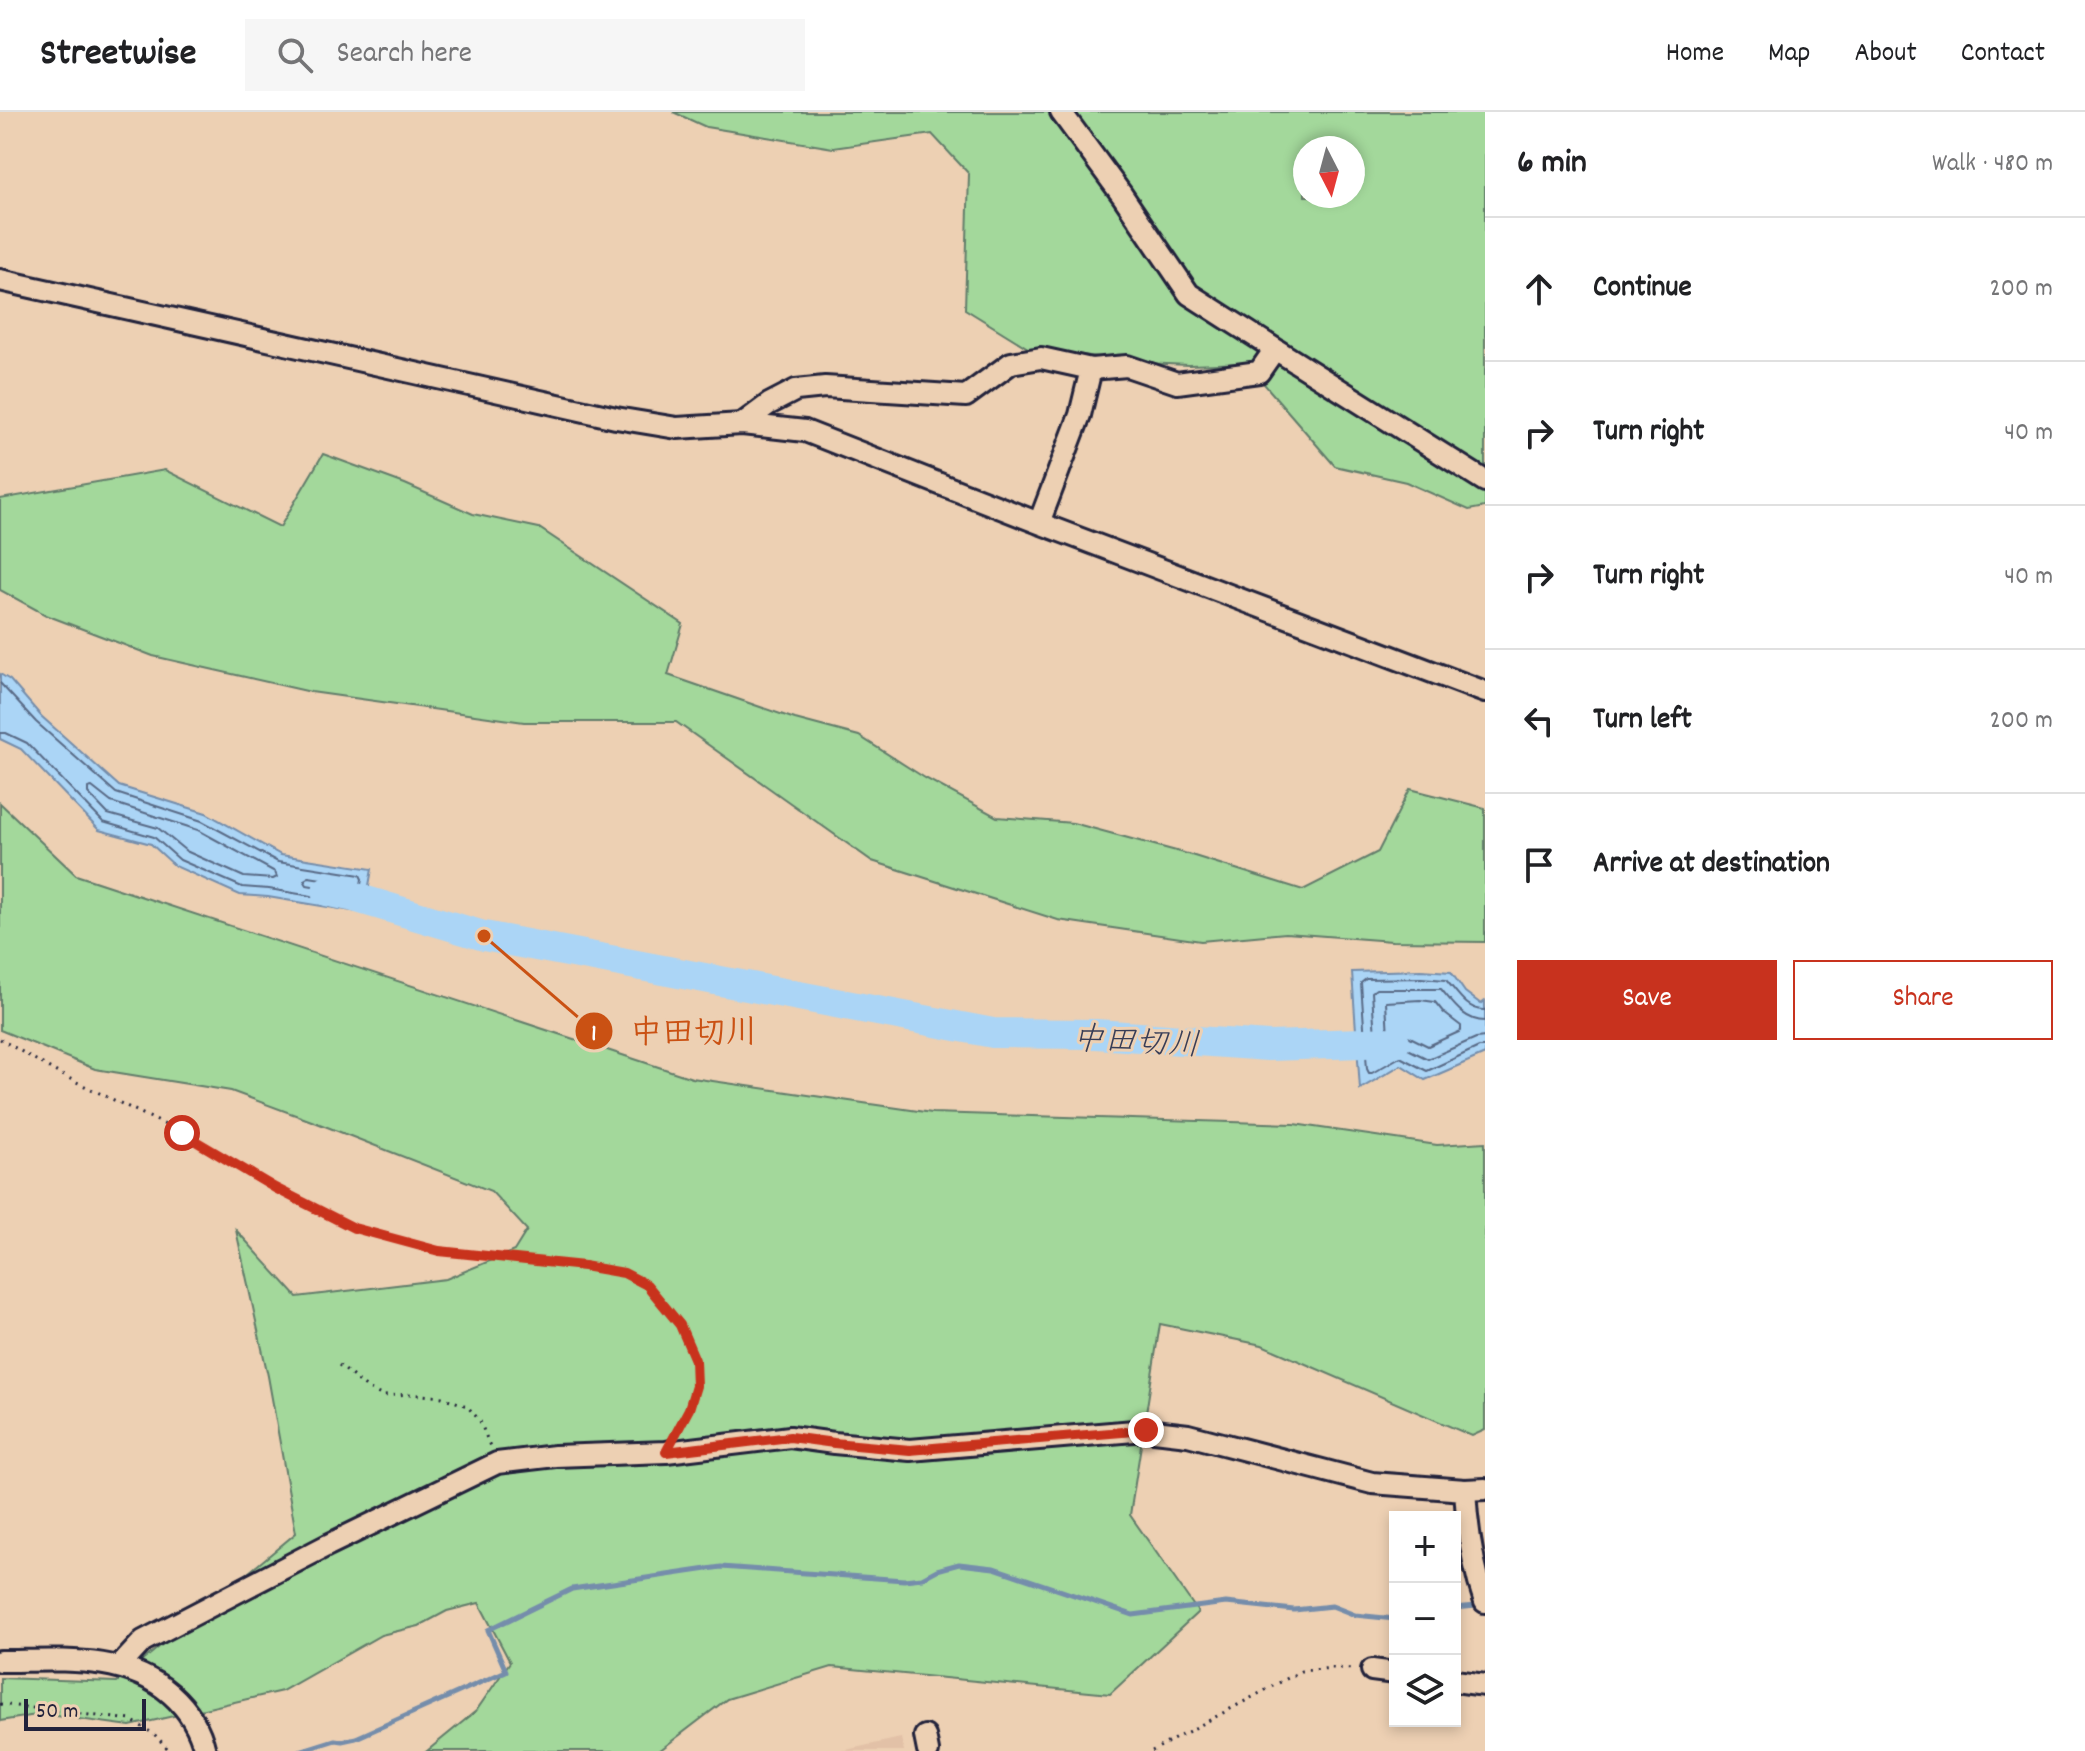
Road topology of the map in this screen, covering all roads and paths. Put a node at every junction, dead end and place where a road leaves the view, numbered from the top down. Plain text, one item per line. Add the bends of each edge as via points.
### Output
1 (1061, 112) edge
2 (0, 280) edge
3 (1275, 349) junction
4 (1091, 369) junction
5 (742, 424) junction
6 (1485, 481) edge
7 (1039, 523) junction
8 (1485, 692) edge
9 (0, 1039) edge
10 (339, 1365) dead end
11 (666, 1452) junction
12 (497, 1463) junction
13 (1475, 1490) edge
14 (1485, 1602) edge
15 (0, 1661) edge
16 (120, 1666) junction
17 (1372, 1670) joint
18 (1389, 1672) edge
19 (1461, 1682) edge
20 (1485, 1685) edge
21 (0, 1704) edge
22 (170, 1751) edge
23 (205, 1751) edge
24 (1152, 1751) edge

1 - 3 street via 1189,294
2 - 5 street via 616,418 677,428
3 - 4 street via 1259,372 1177,383 1127,366
3 - 6 street
4 - 5 street via 1041,358 1011,363 966,396 825,387 796,390
4 - 7 street via 1080,415
5 - 7 street via 805,431
7 - 8 street
9 - 11 path via 354,1228 439,1251 624,1273 647,1285 680,1325 695,1360 696,1386 689,1409
10 - 12 path via 383,1396 442,1397 467,1406 480,1421
11 - 12 street
11 - 13 street via 790,1437 910,1450 1146,1430 1188,1435 1372,1483
12 - 16 street via 143,1641
13 - 14 street via 1466,1511
15 - 16 street
16 - 23 street via 159,1684 183,1705
17 - 18 street
17 - 24 path via 1301,1671
19 - 20 street
21 - 22 path via 131,1720

